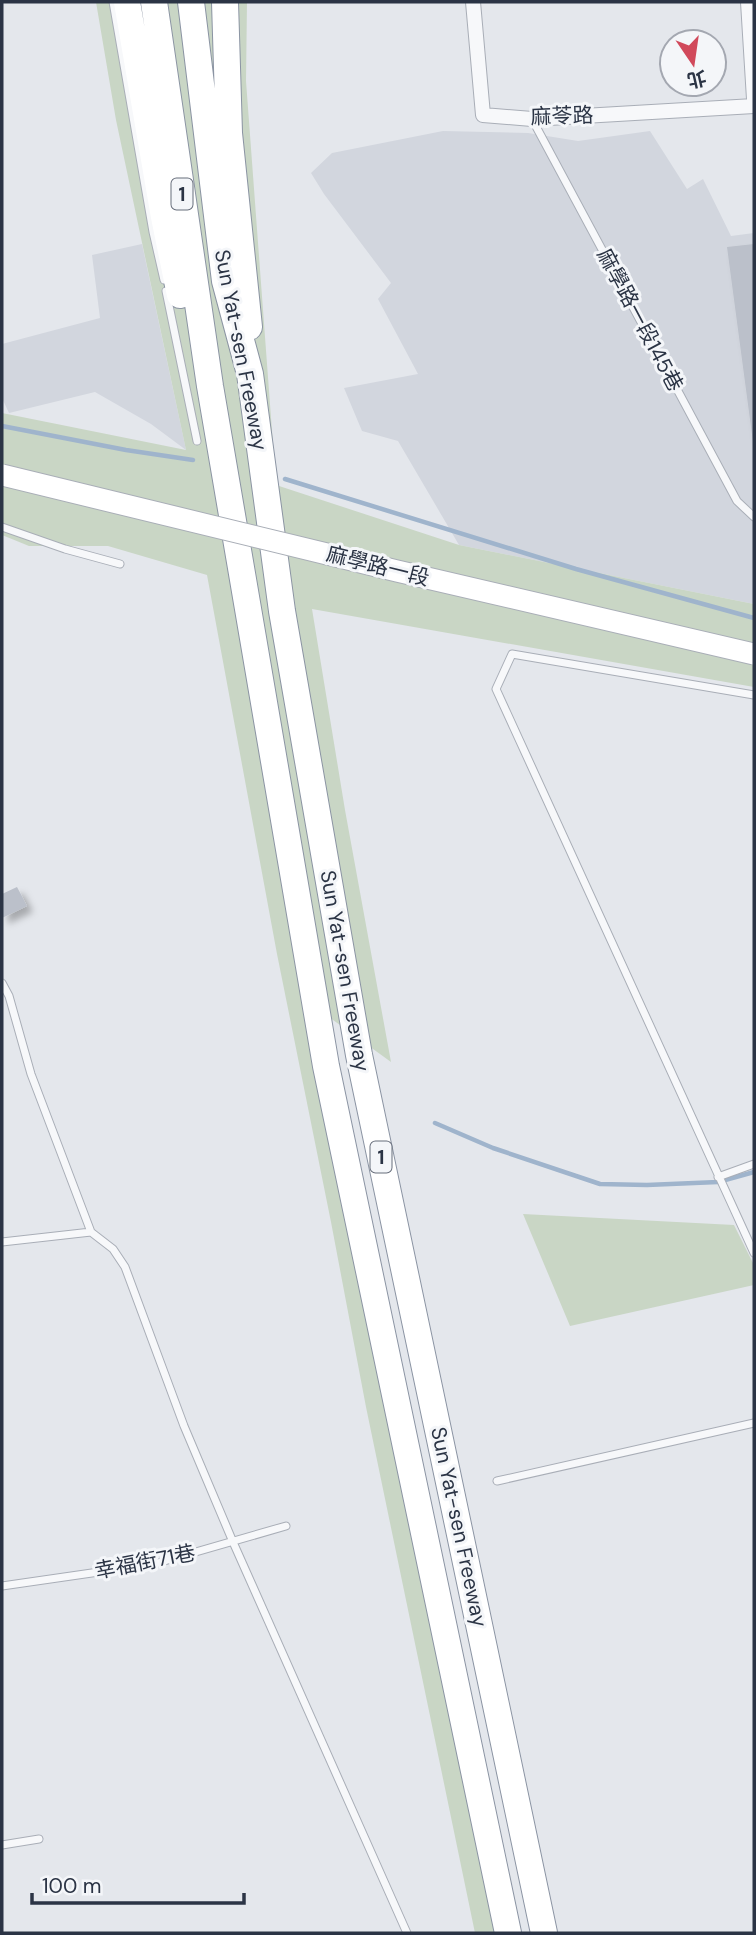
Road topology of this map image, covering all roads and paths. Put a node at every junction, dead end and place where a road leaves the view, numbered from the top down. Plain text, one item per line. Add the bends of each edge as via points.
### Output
1 (113, 2) edge
2 (127, 2) edge
3 (154, 2) edge
4 (191, 2) edge
5 (225, 2) edge
6 (473, 2) edge
7 (748, 2) edge
8 (754, 99) edge
9 (754, 106) edge
10 (532, 119) junction
11 (250, 374) junction
12 (210, 386) junction
13 (197, 441) dead end
14 (2, 475) edge
15 (754, 517) edge
16 (2, 527) edge
17 (120, 564) dead end
18 (754, 654) edge
19 (754, 695) edge
20 (2, 983) edge
21 (754, 1164) edge
22 (718, 1177) junction
23 (92, 1232) junction
24 (2, 1242) edge
25 (754, 1253) edge
26 (754, 1423) edge
27 (497, 1481) dead end
28 (286, 1526) dead end
29 (233, 1542) junction
30 (2, 1586) edge
31 (39, 1839) dead end
32 (2, 1845) edge
33 (407, 1933) edge
34 (508, 1933) edge
35 (544, 1933) edge

1 - 13 lane via 153,232
2 - 12 highway via 183,308
3 - 12 highway, Sun Yat-sen Freeway / 1
4 - 11 highway, Sun Yat-sen Freeway / 1 via 225,282
5 - 11 highway via 229,133 249,310
6 - 10 street, 麻苓路 via 483,115
7 - 8 street
9 - 10 street, 麻苓路
10 - 15 lane, 麻學路一段145巷 via 737,501
11 - 35 highway, Sun Yat-sen Freeway / 1 via 282,611 359,1055
12 - 34 highway, Sun Yat-sen Freeway / 1 via 326,1066
14 - 18 main road, 麻學路一段, bridge
16 - 17 lane
19 - 22 lane via 512,654 496,689
20 - 23 lane via 31,1074
21 - 22 lane
22 - 25 lane
23 - 24 lane
23 - 29 lane via 125,1267
26 - 27 lane
28 - 29 lane, 幸福街71巷
29 - 30 lane, 幸福街71巷 via 154,1564
29 - 33 lane
31 - 32 lane

